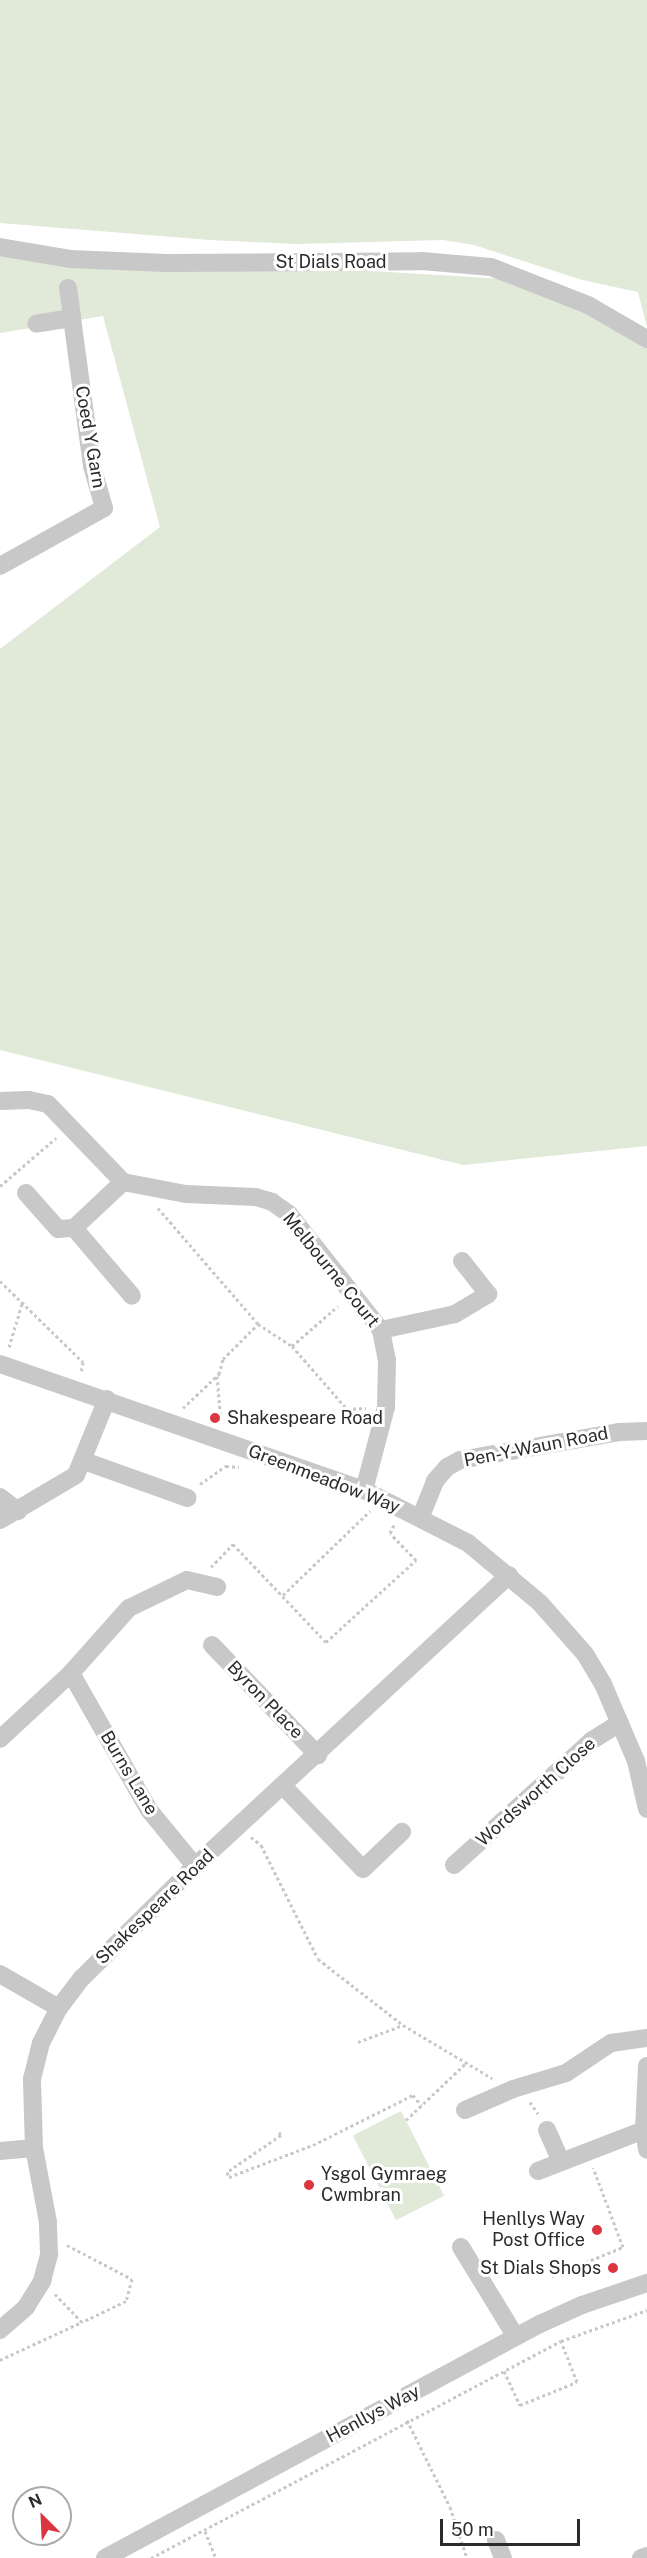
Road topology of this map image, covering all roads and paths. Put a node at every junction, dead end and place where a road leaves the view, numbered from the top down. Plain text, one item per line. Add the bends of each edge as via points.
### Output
1 (0, 247) edge
2 (68, 288) dead end
3 (72, 318) junction
4 (36, 324) dead end
5 (647, 339) edge
6 (0, 566) edge
7 (0, 1101) edge
8 (58, 1136) dead end
9 (123, 1182) junction
10 (0, 1186) edge
11 (26, 1193) dead end
12 (153, 1202) dead end
13 (74, 1227) junction
14 (462, 1261) dead end
15 (0, 1281) edge
16 (352, 1293) junction
17 (132, 1296) dead end
18 (22, 1304) junction
19 (258, 1324) junction
20 (381, 1330) junction
21 (292, 1346) junction
22 (9, 1347) dead end
23 (0, 1364) edge
24 (216, 1376) junction
25 (78, 1389) junction
26 (107, 1399) junction
27 (386, 1407) junction
28 (175, 1424) junction
29 (647, 1431) edge
30 (217, 1438) junction
31 (84, 1461) junction
32 (250, 1468) dead end
33 (0, 1497) edge
34 (187, 1497) joint
35 (371, 1500) junction
36 (18, 1511) junction
37 (378, 1516) dead end
38 (421, 1516) junction
39 (0, 1520) edge
40 (387, 1520) dead end
41 (509, 1575) junction
42 (198, 1583) junction
43 (217, 1587) dead end
44 (283, 1594) junction
45 (212, 1645) dead end
46 (71, 1673) junction
47 (620, 1723) junction
48 (3, 1736) edge
49 (318, 1755) junction
50 (641, 1759) edge
51 (283, 1786) junction
52 (647, 1809) edge
53 (238, 1827) junction
54 (402, 1832) dead end
55 (454, 1865) dead end
56 (195, 1866) junction
57 (0, 1974) edge
58 (59, 2008) junction
59 (403, 2025) junction
60 (647, 2038) edge
61 (358, 2042) dead end
62 (466, 2063) junction
63 (647, 2066) edge
64 (498, 2082) dead end
65 (523, 2086) junction
66 (646, 2087) edge
67 (422, 2105) junction
68 (465, 2110) dead end
69 (406, 2120) dead end
70 (547, 2130) joint
71 (644, 2130) junction
72 (279, 2132) dead end
73 (34, 2148) junction
74 (647, 2150) edge
75 (0, 2151) edge
76 (586, 2152) junction
77 (561, 2162) junction
78 (538, 2171) dead end
79 (49, 2246) junction
80 (461, 2247) dead end
81 (552, 2276) dead end
82 (42, 2281) junction
83 (647, 2283) edge
84 (647, 2310) edge
85 (82, 2322) junction
86 (0, 2330) edge
87 (516, 2337) junction
88 (561, 2341) junction
89 (0, 2360) edge
90 (504, 2371) junction
91 (407, 2420) junction
92 (205, 2531) junction
93 (496, 2540) dead end
94 (647, 2556) edge
95 (154, 2557) edge
96 (105, 2558) edge
97 (216, 2558) edge
98 (467, 2558) edge
99 (503, 2558) edge
100 (640, 2558) edge

1 - 5 street, St Dials Road via 102,261 422,261 491,267 588,305
2 - 3 street, Coed Y Garn
3 - 4 street
3 - 6 street, Coed Y Garn via 92,466 104,508
7 - 9 street via 48,1104
8 - 10 path
9 - 13 street
9 - 16 street, Melbourne Court via 165,1192 256,1197 273,1202 289,1214
11 - 13 street via 58,1229
12 - 19 path
13 - 17 street
14 - 20 street via 488,1294 455,1314
15 - 18 path
16 - 20 street, Melbourne Court
16 - 21 path
18 - 22 path
18 - 25 path via 82,1362
19 - 21 path
19 - 24 path via 223,1359
20 - 27 street, Melbourne Court via 387,1360
21 - 27 path via 347,1409
23 - 25 street, Greenmeadow Way
24 - 28 path via 185,1404
24 - 30 path via 222,1415
25 - 26 street, Greenmeadow Way
26 - 28 street, Greenmeadow Way
26 - 31 street
27 - 35 street, Melbourne Court
28 - 30 street, Greenmeadow Way
29 - 38 street, Pen-Y-Waun Road via 619,1432 460,1460 447,1467 435,1481
30 - 35 street, Greenmeadow Way
31 - 34 street
31 - 36 street via 60,1487
32 - 34 path via 226,1466
33 - 36 street
35 - 37 path
35 - 38 street, Greenmeadow Way
35 - 44 path
36 - 39 street
38 - 41 street, Greenmeadow Way via 468,1543
40 - 44 path via 396,1523 390,1533 416,1560 326,1642
41 - 47 street, Greenmeadow Way via 585,1654
41 - 49 street, Shakespeare Road
42 - 43 street
42 - 44 path via 233,1544
42 - 46 street via 187,1580 129,1608
45 - 49 street, Byron Place
46 - 48 street
46 - 56 street, Burns Lane via 149,1810
47 - 50 street, Greenmeadow Way
47 - 55 street, Wordsworth Close via 591,1741
49 - 51 street, Shakespeare Road
50 - 52 street, Greenmeadow Way
51 - 53 street, Shakespeare Road
51 - 54 street via 363,1869
53 - 56 street, Shakespeare Road
53 - 59 path via 261,1845 318,1959
56 - 58 street, Shakespeare Road via 82,1978
57 - 58 street
58 - 73 street, Shakespeare Road via 41,2043 32,2079
59 - 61 path
59 - 62 path
60 - 65 street via 611,2043 567,2073
62 - 64 path
62 - 67 path
63 - 66 street
65 - 68 street
65 - 70 path
66 - 71 street
67 - 69 path
67 - 72 path via 412,2095 313,2145 229,2177 227,2172 281,2135
70 - 77 street
71 - 74 street
71 - 76 street
73 - 75 street
73 - 79 street, Shakespeare Road
76 - 77 street
76 - 81 path via 623,2247
77 - 78 street
79 - 82 street, Shakespeare Road
79 - 85 path via 68,2245 132,2279 126,2301
80 - 87 street
82 - 85 path
82 - 86 street, Shakespeare Road via 26,2307
83 - 87 street, Henllys Way via 582,2305
84 - 88 path
85 - 89 path
87 - 96 street, Henllys Way
88 - 90 path
88 - 90 path via 577,2382 520,2404
90 - 91 path
91 - 92 path
91 - 98 path via 450,2507
92 - 95 path
92 - 97 path
93 - 99 street
94 - 100 street

